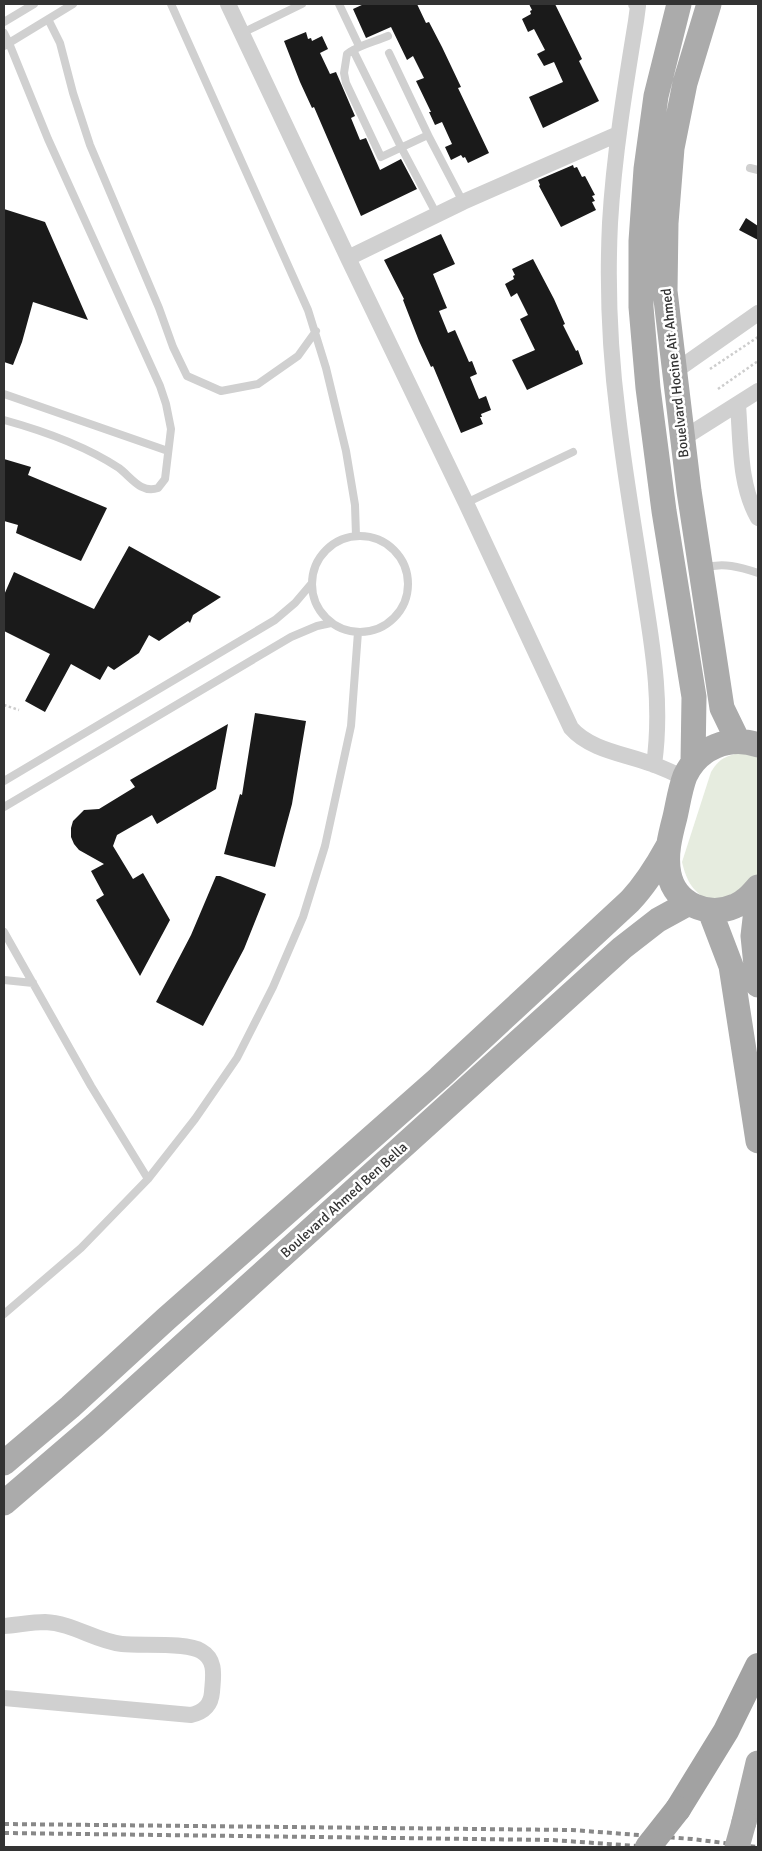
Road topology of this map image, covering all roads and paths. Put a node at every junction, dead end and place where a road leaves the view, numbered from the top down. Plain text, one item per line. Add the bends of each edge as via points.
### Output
1 (34, 4) edge
2 (73, 4) edge
3 (171, 4) edge
4 (228, 4) edge
5 (302, 4) edge
6 (339, 4) edge
7 (636, 4) edge
8 (679, 4) edge
9 (709, 4) edge
10 (48, 19) junction
11 (4, 22) edge
12 (4, 33) edge
13 (242, 33) junction
14 (388, 36) dead end
15 (6, 44) edge
16 (356, 48) junction
17 (389, 53) dead end
18 (618, 134) junction
19 (428, 135) junction
20 (401, 147) junction
21 (750, 168) dead end
22 (758, 170) edge
23 (463, 202) junction
24 (437, 215) junction
25 (348, 258) junction
26 (758, 314) edge
27 (316, 332) junction
28 (758, 337) edge
29 (758, 361) edge
30 (710, 370) dead end
31 (674, 372) junction
32 (718, 389) dead end
33 (758, 391) edge
34 (4, 394) edge
35 (738, 405) junction
36 (4, 420) edge
37 (682, 439) junction
38 (168, 451) junction
39 (573, 452) dead end
40 (466, 503) junction
41 (758, 518) edge
42 (356, 536) junction
43 (701, 569) junction
44 (758, 573) edge
45 (312, 583) junction
46 (331, 623) junction
47 (358, 632) junction
48 (4, 705) edge
49 (19, 710) dead end
50 (751, 741) edge
51 (654, 764) junction
52 (689, 770) junction
53 (4, 781) edge
54 (4, 807) edge
55 (668, 846) junction
56 (758, 887) edge
57 (758, 893) edge
58 (699, 907) junction
59 (4, 932) edge
60 (4, 980) edge
61 (33, 983) junction
62 (758, 985) edge
63 (758, 1141) edge
64 (148, 1179) junction
65 (4, 1314) edge
66 (4, 1463) edge
67 (4, 1503) edge
68 (4, 1626) edge
69 (758, 1666) edge
70 (4, 1698) edge
71 (758, 1764) edge
72 (751, 1828) edge
73 (648, 1847) edge
74 (737, 1847) edge
75 (754, 1847) edge

1 - 11 lane
2 - 10 lane
3 - 27 lane via 299,286
4 - 13 street
5 - 13 lane
6 - 16 lane
7 - 18 street
8 - 52 main road via 656,96 646,169 641,307 664,511 694,697
9 - 31 main road, Bouelvard Hocine Ait Ahmed via 685,83 672,148 665,291
10 - 15 lane
10 - 27 lane via 63,51 90,145 187,376 221,391 258,384 298,356
12 - 15 lane
13 - 25 street
14 - 16 lane
15 - 38 lane via 160,386 170,419
16 - 20 lane
16 - 20 lane via 347,54 346,83 381,157
17 - 19 lane
18 - 23 street
18 - 51 street via 610,224 610,322 618,415 658,695
19 - 20 lane
19 - 23 lane
20 - 24 lane
21 - 22 lane
23 - 24 street
24 - 25 street
25 - 40 street
26 - 31 street
27 - 42 lane via 346,451 355,505
28 - 30 path
29 - 32 path
31 - 37 main road, Bouelvard Hocine Ait Ahmed
33 - 35 street
34 - 38 lane
35 - 37 street
35 - 41 street via 745,486
36 - 38 lane via 88,450 147,490 162,484 165,479
37 - 43 main road, Bouelvard Hocine Ait Ahmed
39 - 40 lane
40 - 51 street via 571,728 591,743
42 - 45 lane via 340,540 325,551 316,565
42 - 47 lane via 376,539 392,548 404,564 408,583 404,602 394,618 377,628
43 - 44 lane via 731,565
43 - 50 main road, Bouelvard Hocine Ait Ahmed via 722,708
45 - 46 lane via 315,601
45 - 53 lane via 275,620
46 - 47 lane
46 - 54 lane via 291,637
47 - 64 lane via 351,726 325,846 303,917 273,987 237,1058
48 - 49 path
50 - 52 main road via 724,743 708,750
51 - 52 street
52 - 55 main road
55 - 58 main road via 669,877 676,890
55 - 66 main road, Boulevard Ahmed Ben Bella via 643,887 552,973 439,1078
56 - 58 main road, Boulevard Ahmed Ben Bella via 735,906
57 - 62 main road via 753,936
58 - 63 main road via 731,966
58 - 67 main road, Boulevard Ahmed Ben Bella via 658,920 622,948 95,1425
59 - 61 lane
60 - 61 lane
61 - 64 lane
64 - 65 lane via 82,1248
68 - 70 street via 55,1623 111,1642 195,1648 207,1655 213,1667 212,1698 201,1712 191,1715
69 - 73 highway, bridge via 726,1731 678,1809
71 - 72 main road
72 - 74 main road, bridge
72 - 75 main road

